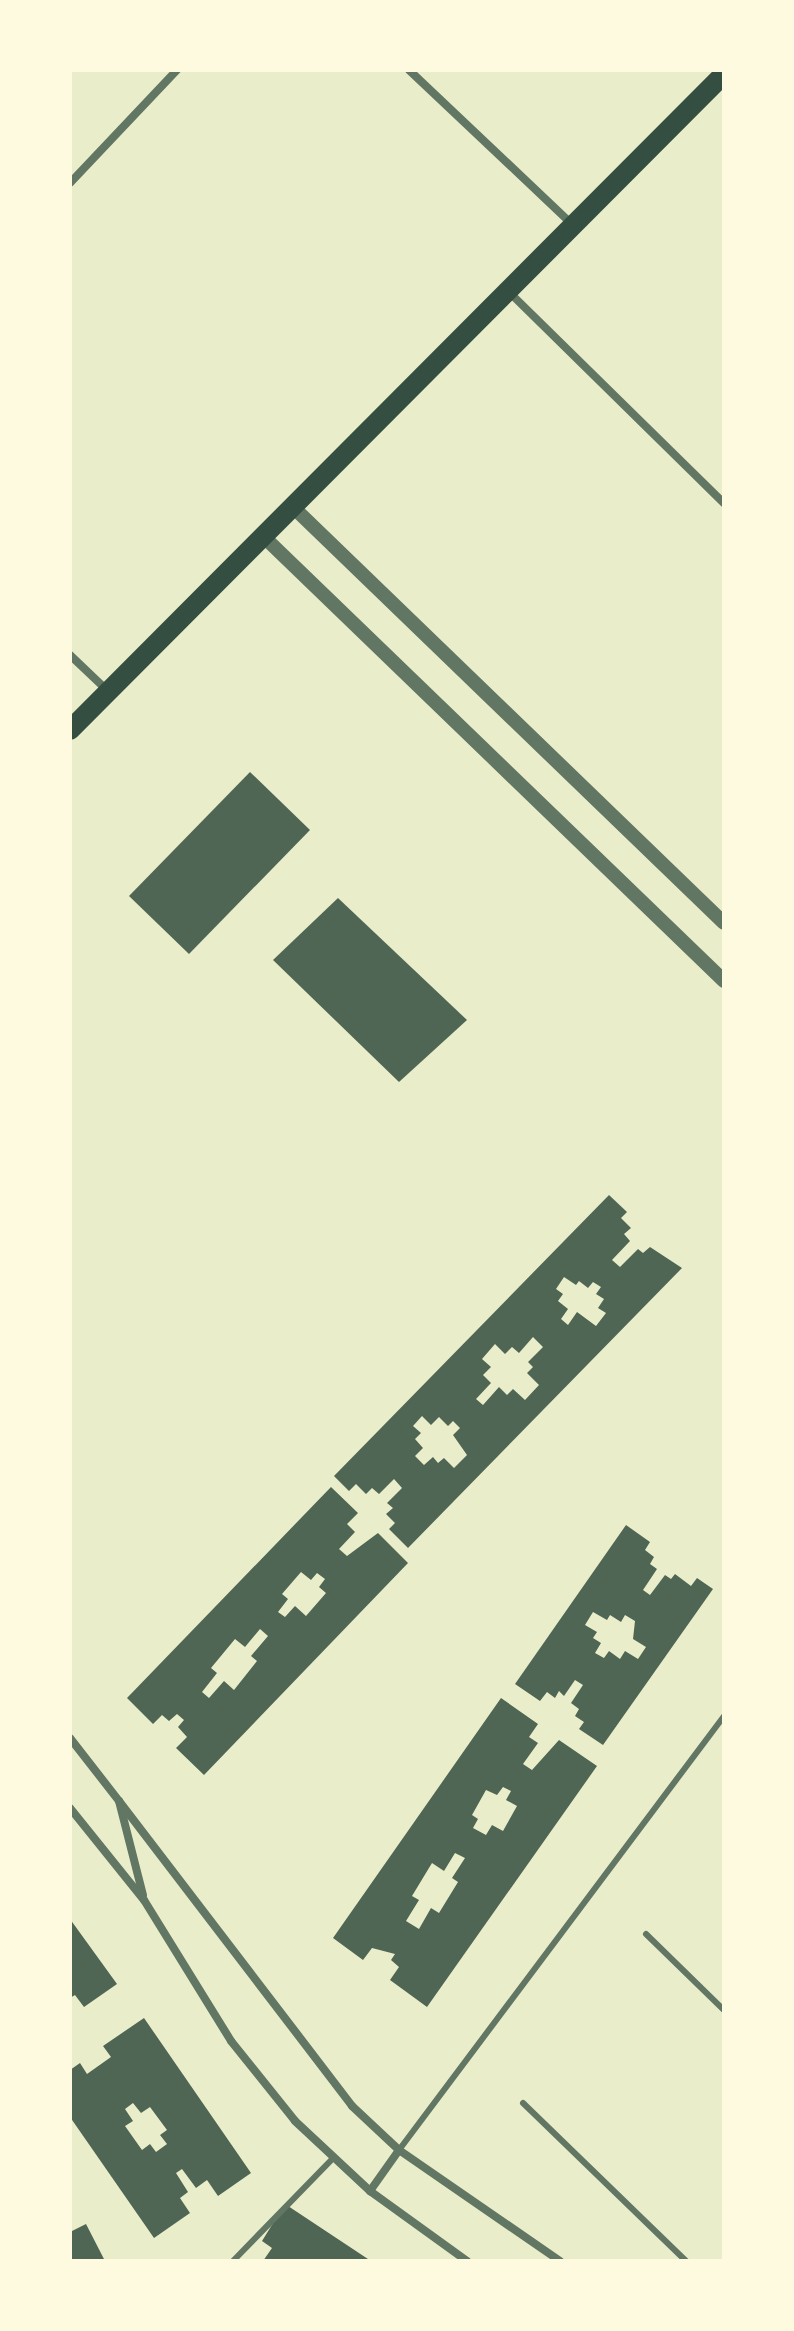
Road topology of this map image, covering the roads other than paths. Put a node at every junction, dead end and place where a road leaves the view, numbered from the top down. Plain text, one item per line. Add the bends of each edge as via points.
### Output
1 (177, 70) edge
2 (409, 70) edge
3 (721, 83) edge
4 (70, 183) edge
5 (573, 225) junction
6 (508, 291) junction
7 (724, 503) edge
8 (292, 506) junction
9 (262, 535) junction
10 (70, 655) edge
11 (108, 691) junction
12 (70, 730) edge
13 (724, 923) edge
14 (724, 981) edge
15 (724, 1716) edge
16 (70, 1738) edge
17 (119, 1801) junction
18 (70, 1808) edge
19 (144, 1900) junction
20 (646, 1934) dead end
21 (724, 2010) edge
22 (523, 2103) dead end
23 (399, 2150) junction
24 (334, 2157) junction
25 (370, 2191) junction
26 (233, 2261) edge
27 (467, 2261) edge
28 (560, 2261) edge
29 (686, 2261) edge

1 - 4 street
2 - 5 street
3 - 5 main road
5 - 6 main road
6 - 7 street
6 - 8 main road
8 - 9 main road
8 - 13 street
9 - 11 main road
9 - 14 street
10 - 11 street
11 - 12 main road
15 - 23 lane
16 - 17 street
17 - 19 street
17 - 23 street via 352,2106
18 - 19 street
19 - 24 street via 231,2041 295,2121
20 - 21 lane
22 - 29 lane
23 - 25 street
23 - 28 street
24 - 25 street
24 - 26 lane
25 - 27 street

